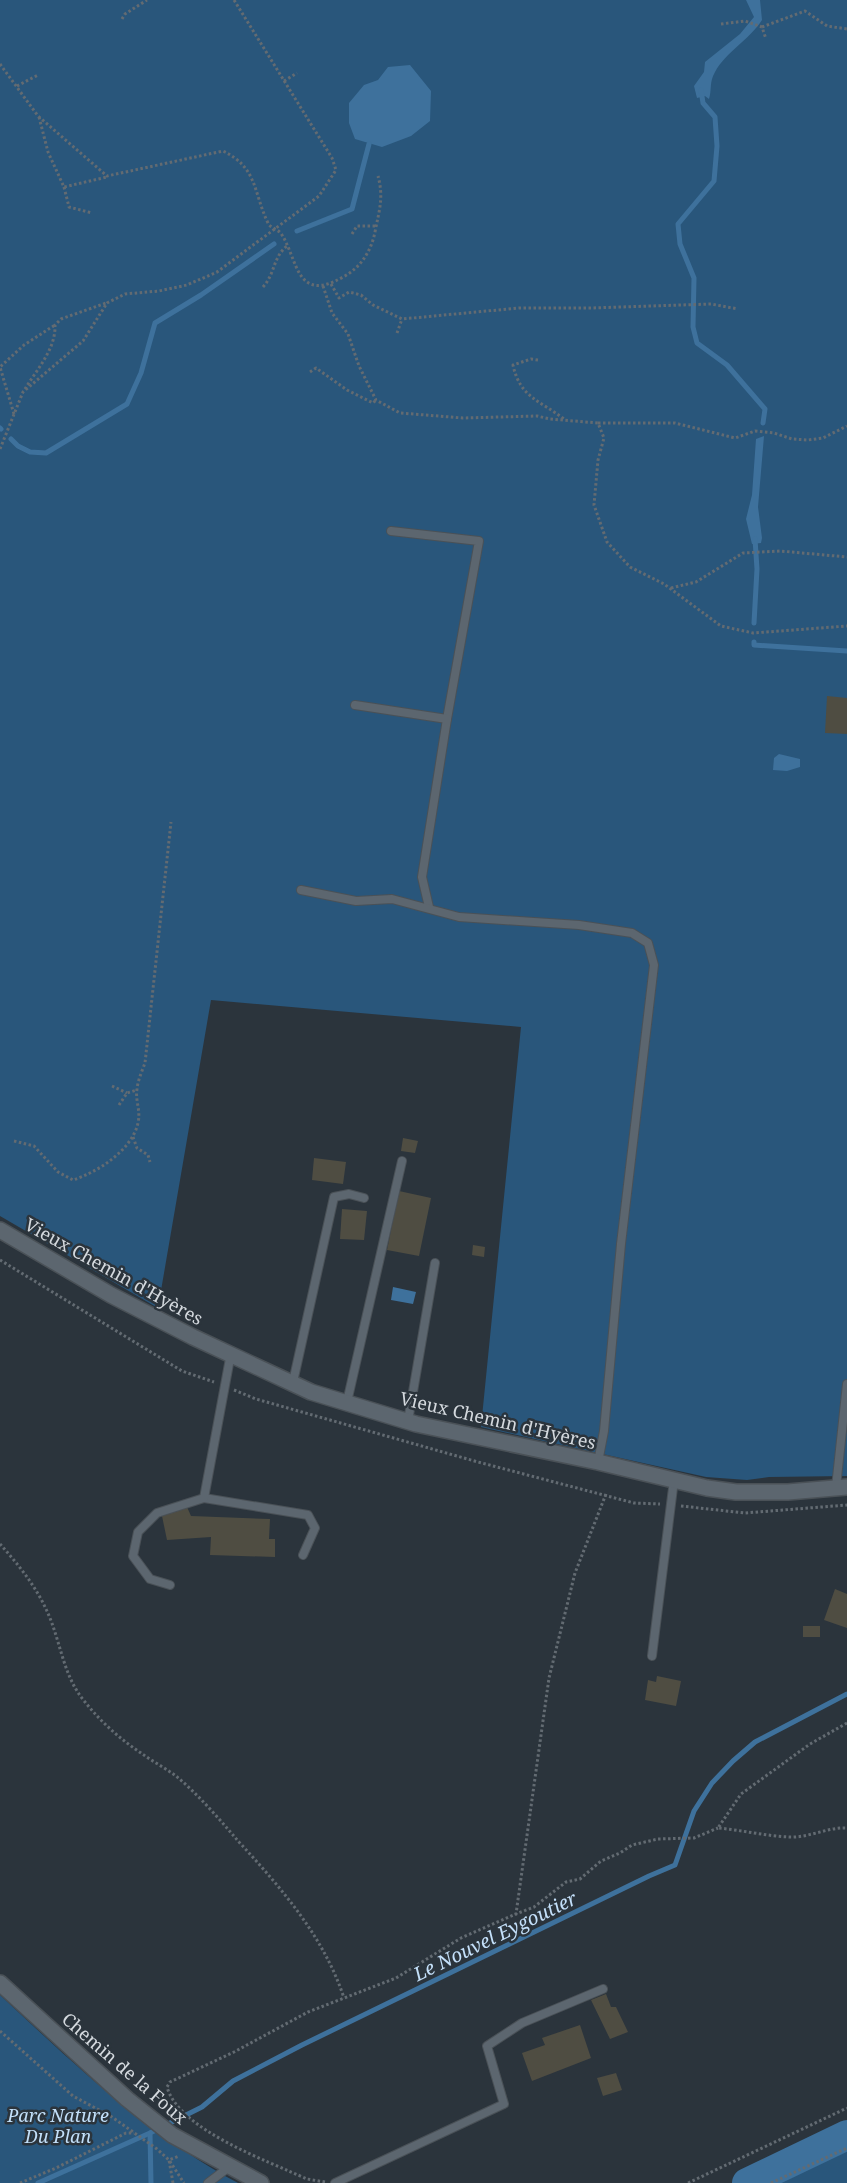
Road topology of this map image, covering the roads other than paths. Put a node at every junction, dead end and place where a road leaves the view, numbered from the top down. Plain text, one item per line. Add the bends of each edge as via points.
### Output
1 (391, 531) dead end
2 (355, 705) dead end
3 (447, 719) junction
4 (301, 890) dead end
5 (429, 907) junction
6 (402, 1161) dead end
7 (364, 1198) dead end
8 (0, 1230) edge
9 (435, 1263) dead end
10 (231, 1353) junction
11 (293, 1382) junction
12 (847, 1384) edge
13 (347, 1402) junction
14 (408, 1421) junction
15 (598, 1462) junction
16 (674, 1480) junction
17 (842, 1487) edge
18 (204, 1498) junction
19 (303, 1554) dead end
20 (170, 1585) dead end
21 (652, 1656) dead end
22 (0, 1983) edge
23 (603, 1989) dead end
24 (229, 2166) junction
25 (208, 2183) edge
26 (261, 2183) edge
27 (335, 2183) edge

1 - 3 lane via 479,541
2 - 3 lane
3 - 5 lane via 422,877
4 - 5 lane via 356,901 392,899
5 - 15 lane via 459,917 579,925 632,933 648,943 654,966
6 - 13 lane
7 - 11 lane via 349,1194 334,1197
8 - 10 street, Vieux Chemin d'Hyères via 151,1317
9 - 14 lane
10 - 11 street, Vieux Chemin d'Hyères
10 - 18 lane
11 - 13 street, Vieux Chemin d'Hyères via 311,1392
12 - 17 lane
13 - 14 street, Vieux Chemin d'Hyères
14 - 15 street, Vieux Chemin d'Hyères
15 - 16 street, Vieux Chemin d'Hyères
16 - 17 street, Vieux Chemin d'Hyères via 736,1492
16 - 21 lane
18 - 19 lane via 308,1515 315,1528
18 - 20 lane via 156,1513 138,1532 134,1556 150,1579
22 - 24 street, Chemin de la Foux via 127,2099 172,2135
23 - 27 lane via 522,2023 487,2046 504,2104
24 - 25 lane
24 - 26 street, Chemin de la Foux

